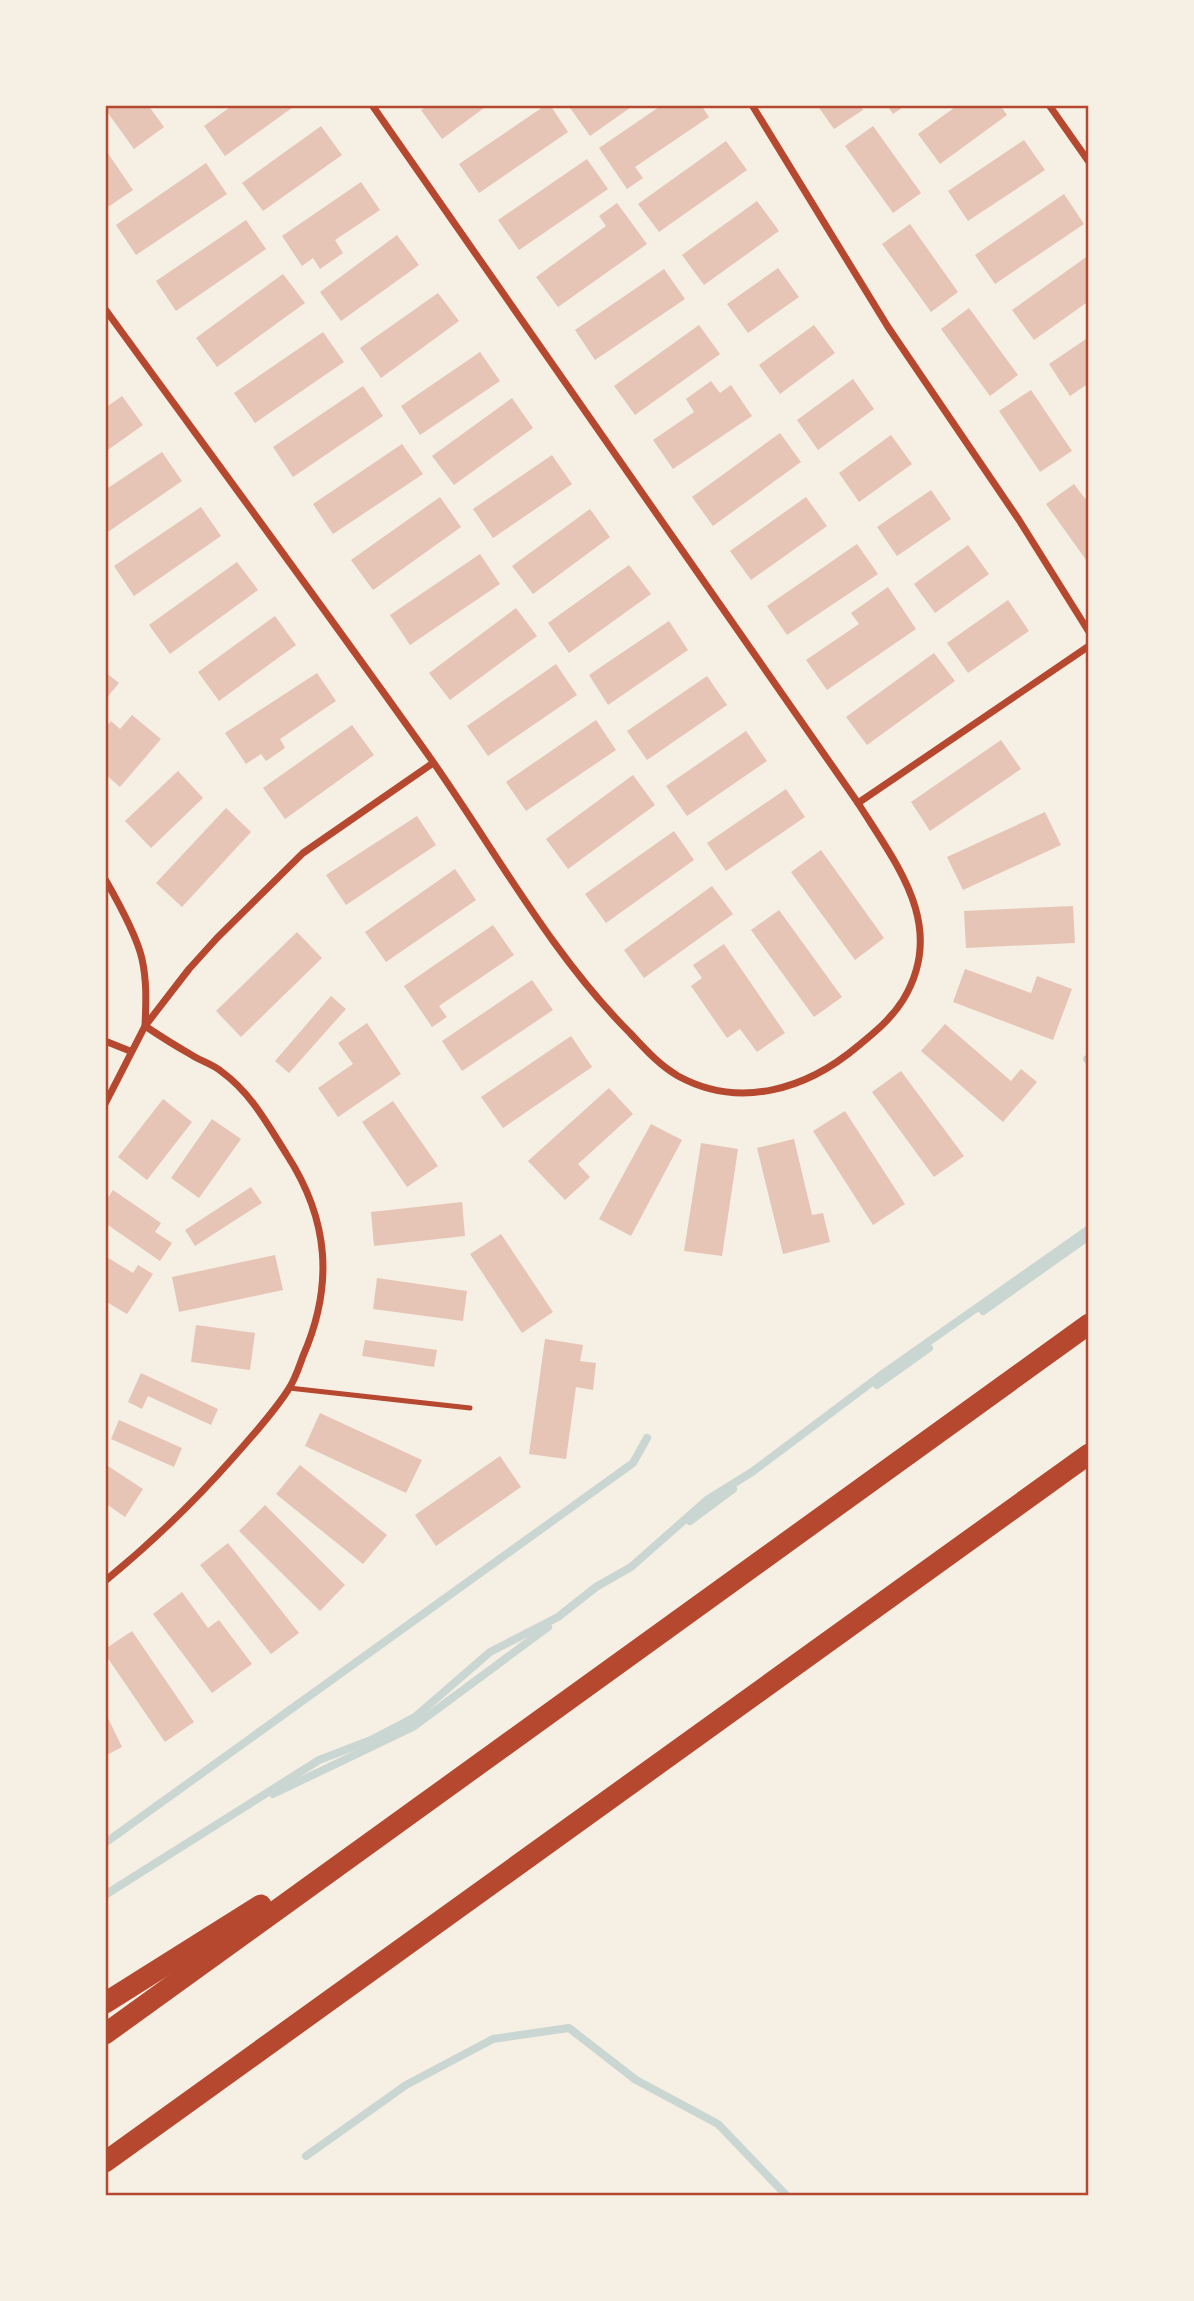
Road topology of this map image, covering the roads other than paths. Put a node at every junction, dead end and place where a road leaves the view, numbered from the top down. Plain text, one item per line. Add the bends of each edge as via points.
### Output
1 (372, 105) edge
2 (752, 105) edge
3 (1049, 105) edge
4 (1089, 162) edge
5 (105, 309) edge
6 (1089, 632) edge
7 (1089, 646) edge
8 (433, 763) junction
9 (858, 803) junction
10 (105, 878) edge
11 (145, 1026) junction
12 (105, 1041) edge
13 (130, 1051) junction
14 (105, 1104) edge
15 (1089, 1324) edge
16 (289, 1388) junction
17 (470, 1408) dead end
18 (1089, 1454) edge
19 (105, 1581) edge
20 (415, 1810) junction
21 (105, 2003) edge
22 (105, 2034) edge
23 (105, 2162) edge

1 - 9 street
2 - 6 street via 888,327
3 - 4 street
5 - 8 street
7 - 9 street
8 - 9 street via 600,1003 677,1076 743,1094 786,1088 845,1057 881,1028 909,990 920,946 918,916 906,881
8 - 11 street via 303,853 217,938
10 - 11 street via 142,958
11 - 13 street
11 - 16 street via 222,1071 253,1100 299,1173 316,1212 322,1237 323,1290 310,1340
12 - 13 street
13 - 14 street
15 - 20 highway
16 - 17 lane
16 - 19 street via 204,1490
18 - 23 highway
20 - 21 highway
20 - 22 highway

